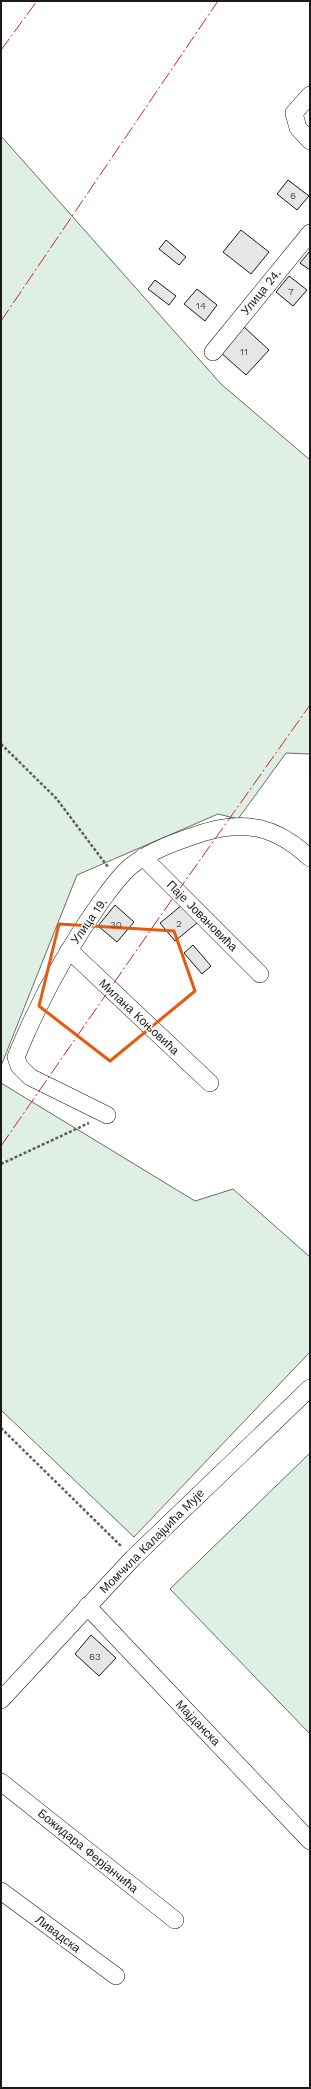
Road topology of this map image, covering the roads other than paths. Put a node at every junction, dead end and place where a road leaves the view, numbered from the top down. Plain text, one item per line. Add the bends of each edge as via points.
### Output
1 (310, 95) edge
2 (310, 141) edge
3 (310, 233) edge
4 (213, 352) dead end
5 (143, 857) junction
6 (310, 858) edge
7 (68, 950) junction
8 (260, 974) dead end
9 (210, 1083) dead end
10 (107, 1115) road end
11 (310, 1388) edge
12 (87, 1606) junction
13 (1, 1700) edge
14 (1, 1782) edge
15 (310, 1841) edge
16 (1, 1891) edge
17 (175, 1920) dead end
18 (116, 1976) dead end

1 - 2 street via 294,113 298,128
3 - 4 street, Улица 24.
5 - 6 street, Улица 19. via 176,841 216,829 249,826 270,831 298,846
5 - 7 street, Улица 19. via 118,880
5 - 8 street, Паје Јовановића
7 - 9 street, Милана Коњовића
7 - 10 street, Улица 19. via 16,1057 19,1066 30,1077
11 - 12 street, Момчила Калајџића Мује via 133,1558
12 - 13 street, Момчила Калајџића Мује
12 - 15 street, Мајданска
14 - 17 street, Божидара Ферјанчића
16 - 18 street, Ливадска

